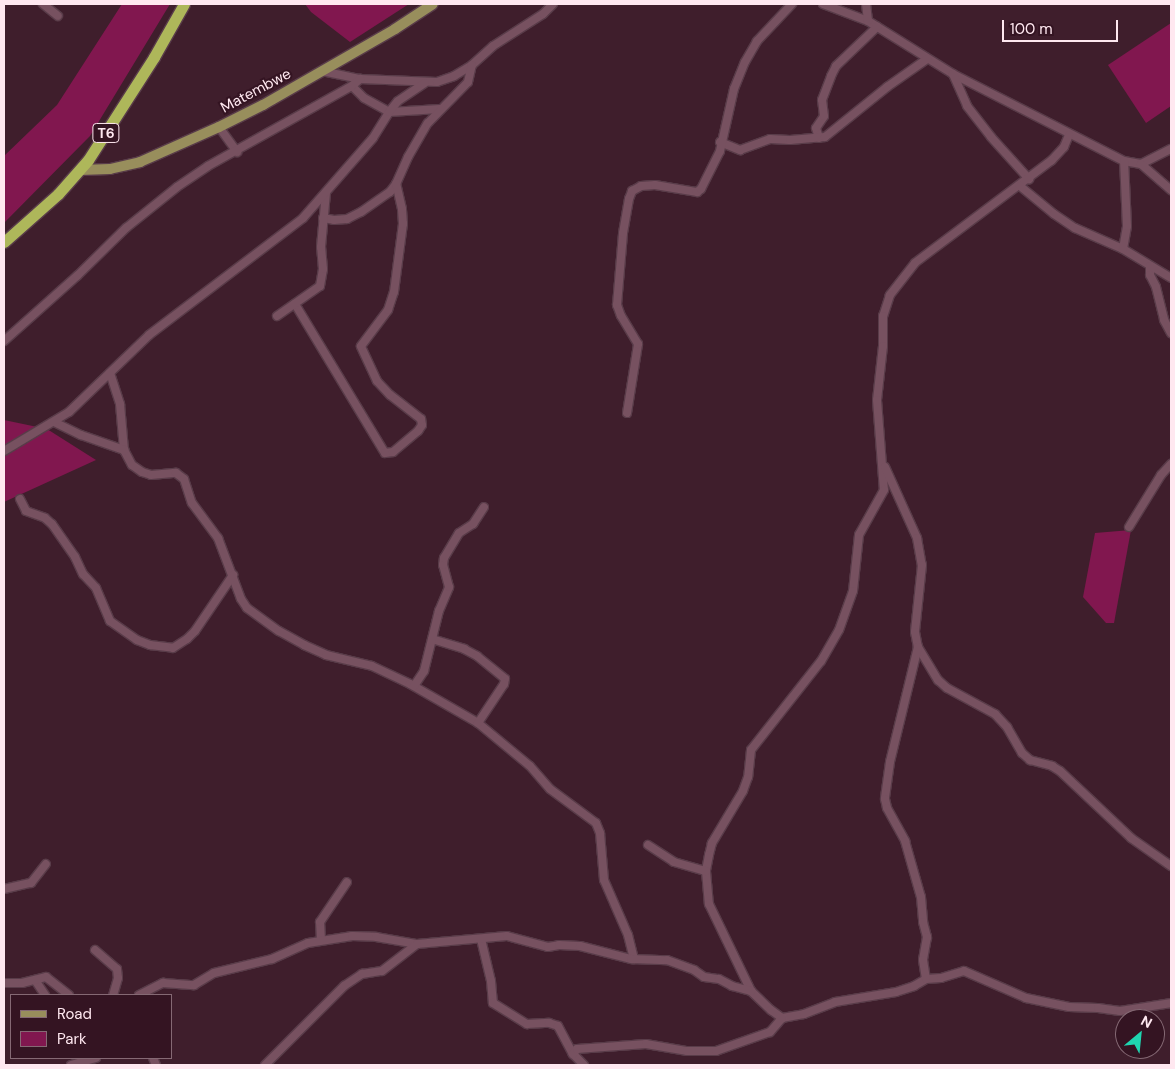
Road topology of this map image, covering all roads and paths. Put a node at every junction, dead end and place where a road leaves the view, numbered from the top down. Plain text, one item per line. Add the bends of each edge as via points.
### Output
1 (43, 4) edge
2 (184, 4) edge
3 (434, 4) edge
4 (553, 4) edge
5 (792, 4) edge
6 (823, 4) edge
7 (866, 4) edge
8 (58, 16) dead end
9 (868, 21) junction
10 (878, 27) junction
11 (927, 59) junction
12 (472, 65) junction
13 (322, 71) junction
14 (953, 74) junction
15 (360, 78) junction
16 (425, 83) junction
17 (352, 86) junction
18 (440, 109) junction
19 (389, 112) junction
20 (219, 127) junction
21 (1069, 135) junction
22 (819, 138) junction
23 (720, 142) junction
24 (1171, 149) edge
25 (237, 152) junction
26 (1124, 161) junction
27 (1141, 164) junction
28 (80, 170) junction
29 (1029, 179) junction
30 (396, 184) junction
31 (1020, 186) junction
32 (1171, 190) edge
33 (326, 194) junction
34 (323, 218) junction
35 (4, 242) edge
36 (1123, 249) junction
37 (1150, 266) junction
38 (1171, 278) edge
39 (295, 304) junction
40 (277, 316) dead end
41 (1171, 333) edge
42 (4, 341) edge
43 (110, 373) junction
44 (627, 413) dead end
45 (54, 422) junction
46 (124, 450) junction
47 (4, 451) edge
48 (880, 453) junction
49 (1171, 464) edge
50 (20, 499) dead end
51 (484, 507) dead end
52 (1129, 527) dead end
53 (233, 575) junction
54 (432, 639) junction
55 (918, 647) junction
56 (414, 686) junction
57 (478, 723) junction
58 (648, 845) dead end
59 (46, 864) dead end
60 (1171, 866) edge
61 (706, 871) junction
62 (347, 882) dead end
63 (4, 889) edge
64 (481, 939) junction
65 (320, 940) junction
66 (416, 944) junction
67 (95, 950) dead end
68 (634, 959) junction
69 (926, 979) junction
70 (35, 980) junction
71 (4, 983) edge
72 (751, 991) junction
73 (44, 994) edge
74 (67, 994) edge
75 (113, 994) edge
76 (141, 994) edge
77 (1171, 1003) edge
78 (782, 1018) junction
79 (573, 1054) junction
80 (92, 1059) edge
81 (71, 1065) edge
82 (265, 1065) edge
83 (584, 1065) edge

1 - 8 street
2 - 28 highway, T6 via 154,57
3 - 13 main road, Matembwe
4 - 12 street via 493,46
5 - 23 street via 757,41 745,62
6 - 9 street
7 - 9 street
9 - 10 street
10 - 11 street
10 - 22 street via 836,66 822,100 824,116 816,130
11 - 14 street
11 - 22 street via 851,114 829,135
12 - 16 street via 454,76
12 - 18 street via 468,82
13 - 15 street
13 - 20 main road, Matembwe
14 - 21 street
14 - 29 street via 967,106
15 - 16 street
15 - 17 street
16 - 19 street
17 - 19 street via 364,98
17 - 25 street
18 - 19 street
18 - 30 street via 417,140
19 - 33 street via 373,138
20 - 25 street
20 - 28 main road, Matembwe via 140,162 110,169
21 - 26 street
21 - 29 street via 1059,153
22 - 23 street via 770,139 740,150
23 - 44 street via 716,160 699,192 655,184 636,188 629,199 621,250 618,304 620,316 638,344
24 - 27 street
25 - 42 street via 208,166 177,187 126,228
26 - 27 street
26 - 36 street via 1127,226
27 - 32 street
28 - 35 highway, T6
29 - 31 street
30 - 34 street via 380,200 347,219
30 - 39 street via 403,224 394,292 388,310 361,346 377,381 421,419 418,431 392,452 385,452
31 - 36 street via 1075,228
31 - 48 street via 916,263 890,295 883,316 884,346 877,400
33 - 34 street
33 - 43 street via 303,218 149,335
34 - 39 street via 322,279 317,290
36 - 37 street
37 - 38 street
37 - 41 street via 1164,320
39 - 40 street
43 - 45 street
43 - 46 street via 120,404
45 - 46 street
45 - 47 street
46 - 53 street via 132,465 142,472 151,475 176,473 184,478 192,503 218,538
48 - 55 street via 911,521 920,552 922,565 915,632
48 - 61 street via 884,490 859,535 853,591 839,630 821,661 751,750 743,791 712,843
49 - 52 street via 1161,474
50 - 53 street via 26,511 46,518 52,524 96,588 110,621 150,645 174,648 187,639
51 - 54 street via 473,524 459,533 444,558 450,584
53 - 56 street via 247,608 279,631 326,655 372,666
54 - 56 street via 424,670
54 - 57 street via 464,649 505,678
55 - 60 street via 938,680 995,714 1030,760 1060,771 1131,838
55 - 69 street via 890,762 885,799 905,841 921,897 928,937 923,960
56 - 57 street
57 - 68 street via 598,826 604,880 628,935
58 - 61 street via 674,862
59 - 63 street via 31,883
61 - 72 street via 709,904
62 - 65 street via 320,922
64 - 66 street
64 - 68 street via 507,936 548,947 559,944 580,946
64 - 79 street via 493,1003 527,1024 558,1026
65 - 66 street via 368,937
65 - 76 street via 272,959 214,973 194,985 163,983
66 - 82 street via 382,971 362,974 344,986
67 - 75 street via 117,969
68 - 72 street via 667,960 704,977
69 - 77 street via 968,972 1026,998 1068,1007 1120,1012
69 - 78 street via 896,992 835,1002 804,1014
70 - 71 street
70 - 73 street
70 - 74 street via 48,977
72 - 78 street
78 - 79 street via 770,1032 723,1050 687,1051 638,1044 585,1047 576,1049
79 - 83 street
80 - 81 street

